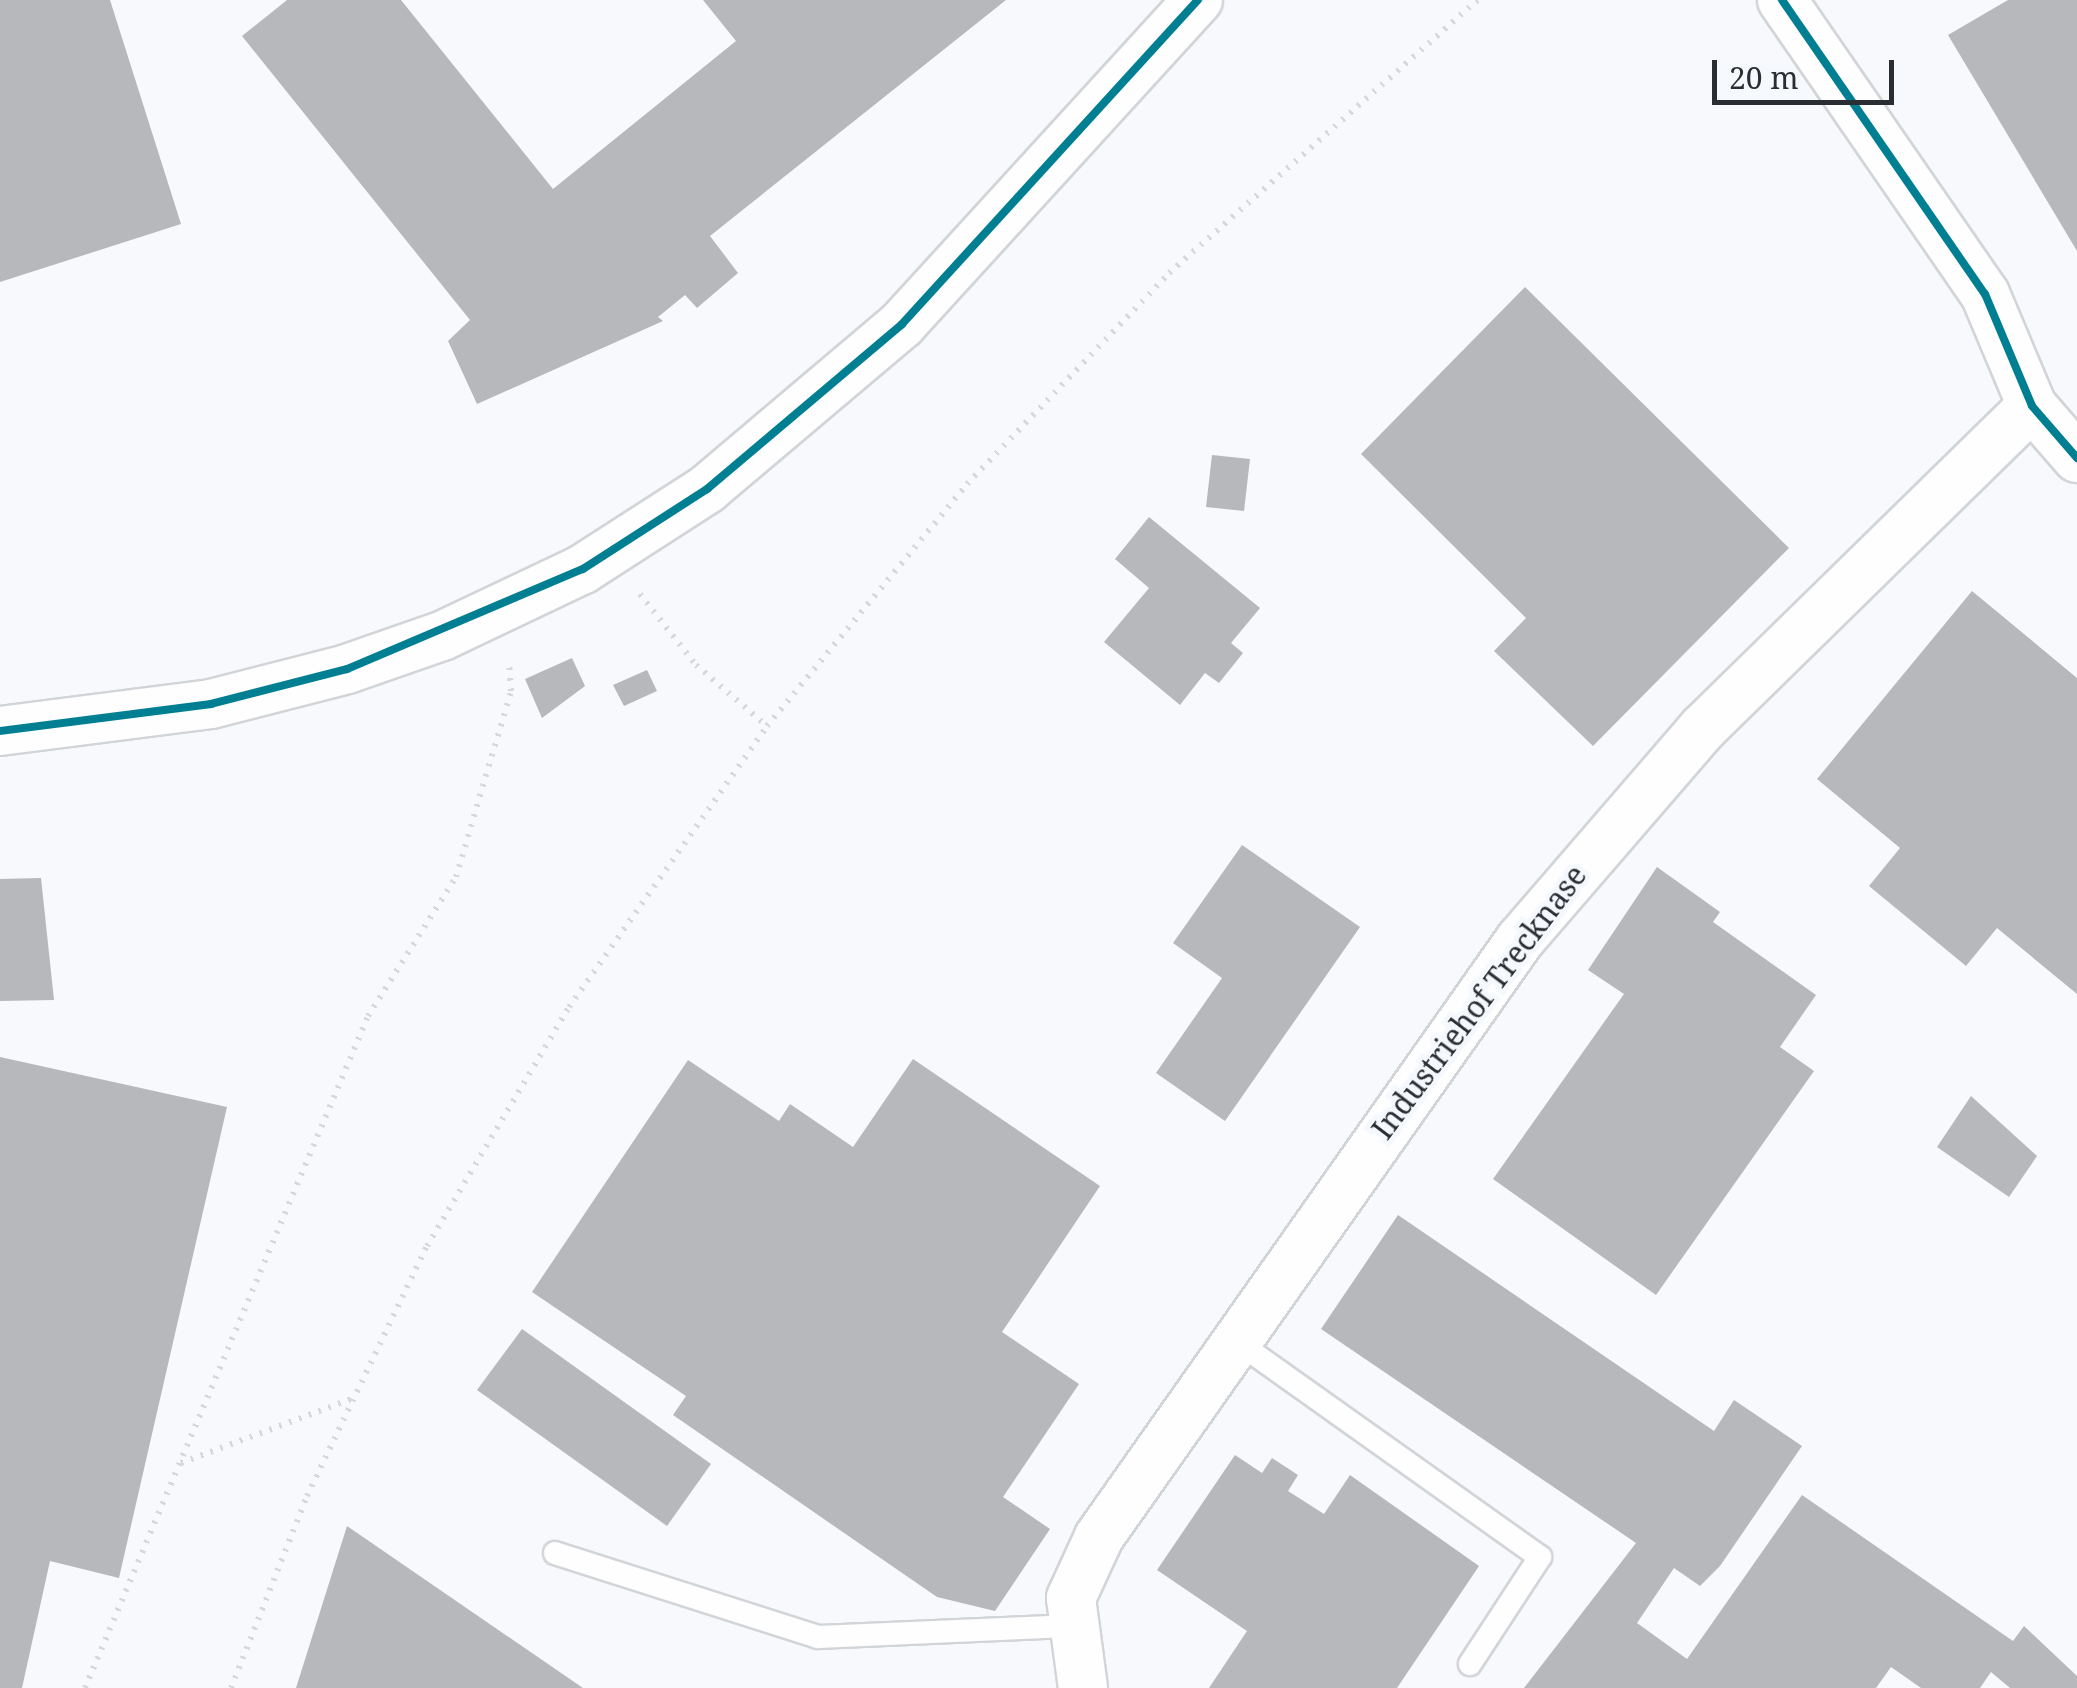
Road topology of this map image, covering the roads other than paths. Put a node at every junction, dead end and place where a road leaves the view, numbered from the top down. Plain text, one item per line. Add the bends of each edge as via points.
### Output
1 (1198, 0) edge
2 (1782, 0) edge
3 (2032, 406) junction
4 (2077, 458) edge
5 (0, 730) edge
6 (1236, 1341) junction
7 (554, 1553) dead end
8 (1068, 1626) junction
9 (1470, 1664) dead end
10 (1081, 1687) edge

1 - 5 street via 902,324 707,488 610,552 504,608 347,669 211,704
2 - 3 street via 1986,294
3 - 4 street
3 - 6 street, Industriehof Trecknase via 1849,577 1625,812 1520,940
6 - 8 street, Industriehof Trecknase via 1099,1537
6 - 9 lane via 1540,1557
7 - 8 lane via 818,1637
8 - 10 street

